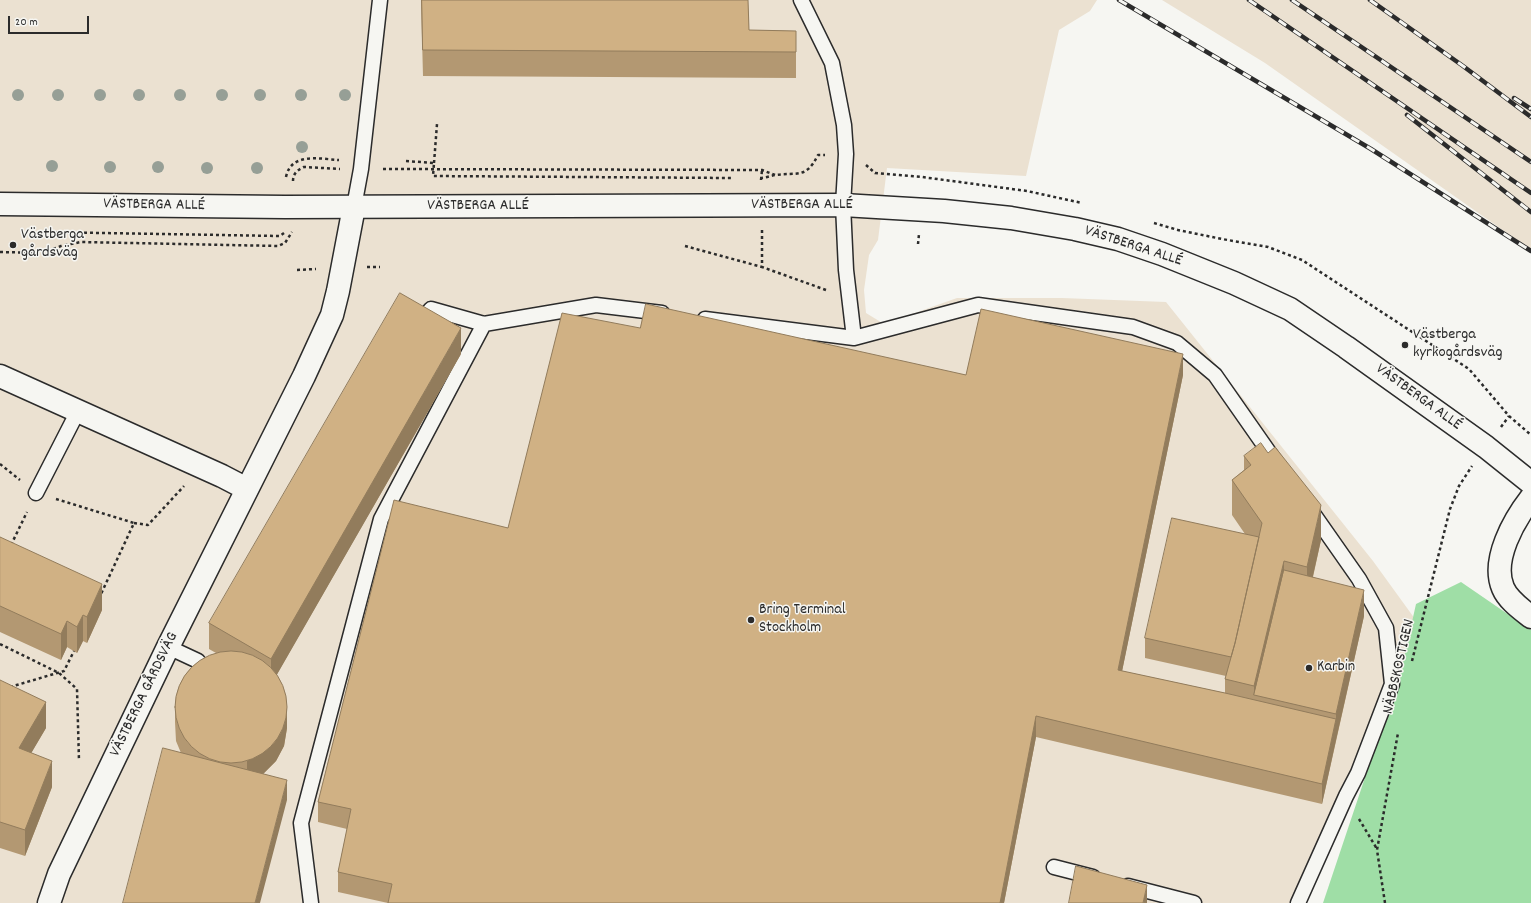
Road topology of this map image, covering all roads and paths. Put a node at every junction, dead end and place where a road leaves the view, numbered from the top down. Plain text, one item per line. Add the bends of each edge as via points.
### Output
1 (380, 0) edge
2 (802, 0) edge
3 (437, 124) dead end
4 (339, 160) dead end
5 (406, 161) dead end
6 (434, 163) junction
7 (339, 169) dead end
8 (409, 169) dead end
9 (434, 170) junction
10 (762, 170) junction
11 (286, 176) dead end
12 (293, 177) dead end
13 (738, 178) dead end
14 (754, 178) dead end
15 (761, 178) junction
16 (0, 204) edge
17 (843, 205) junction
18 (762, 206) junction
19 (354, 207) junction
20 (42, 232) dead end
21 (284, 233) dead end
22 (292, 234) dead end
23 (685, 246) dead end
24 (1268, 247) dead end
25 (0, 252) edge
26 (762, 267) junction
27 (849, 298) junction
28 (674, 315) edge
29 (690, 317) edge
30 (484, 324) junction
31 (415, 327) edge
32 (854, 338) junction
33 (0, 376) edge
34 (78, 411) junction
35 (1531, 435) edge
36 (1486, 447) junction
37 (202, 467) junction
38 (1287, 477) edge
39 (1531, 483) edge
40 (247, 488) junction
41 (36, 493) joint
42 (1301, 496) edge
43 (1531, 498) edge
44 (134, 523) junction
45 (97, 601) edge
46 (1531, 617) edge
47 (77, 643) edge
48 (0, 644) edge
49 (168, 647) junction
50 (1412, 664) dead end
51 (59, 673) junction
52 (207, 676) edge
53 (7, 688) edge
54 (1398, 732) dead end
55 (79, 761) dead end
56 (1346, 796) junction
57 (1377, 850) junction
58 (1054, 867) dead end
59 (49, 903) edge
60 (311, 903) edge
61 (1194, 903) edge
62 (1298, 903) edge
63 (1385, 903) edge

1 - 19 lane via 361,169
2 - 17 lane via 832,63 844,125 846,154
3 - 6 path
4 - 11 path via 302,159 290,165
5 - 6 path
6 - 9 path
7 - 12 path via 304,167
8 - 9 path
9 - 10 path
9 - 13 path via 433,176
10 - 15 path
10 - 15 path via 775,175
14 - 15 path
15 - 18 path
16 - 19 street, VÄSTBERGA ALLÉ
17 - 18 street, VÄSTBERGA ALLÉ
17 - 27 lane
17 - 36 street, VÄSTBERGA ALLÉ via 1011,218 1075,228 1162,254 1290,309
18 - 19 street, VÄSTBERGA ALLÉ
18 - 26 path
19 - 40 street, VÄSTBERGA GÅRDSVÄG via 332,315
20 - 21 path via 280,236
22 - 25 path via 285,243 278,246 81,242 43,253
23 - 26 path
24 - 35 path via 1302,260 1469,369 1509,416
26 - 27 path
27 - 32 lane
28 - 30 lane via 596,305
29 - 32 lane
30 - 31 lane via 431,309
30 - 60 lane via 381,518 301,823
32 - 38 lane via 978,305 1133,327 1177,343 1215,375
33 - 34 street
34 - 37 street
34 - 41 lane
36 - 39 street, VÄSTBERGA ALLÉ
36 - 50 path, NÄBBSKOSTIGEN via 1459,486 1450,509
37 - 40 street
37 - 44 path via 148,525
40 - 49 street, VÄSTBERGA GÅRDSVÄG
41 - 44 path
42 - 56 lane via 1360,579 1386,628 1392,684 1358,773
43 - 46 street via 1509,534 1502,554 1500,574 1504,589 1518,607
44 - 45 path
47 - 51 path via 64,671
48 - 51 path
49 - 52 lane via 198,661
49 - 59 street, VÄSTBERGA GÅRDSVÄG via 59,874
51 - 53 path
51 - 55 path via 77,689
54 - 57 path, NÄBBSKOSTIGEN
56 - 57 path
56 - 62 lane
57 - 63 path, NÄBBSKOSTIGEN
58 - 61 lane

